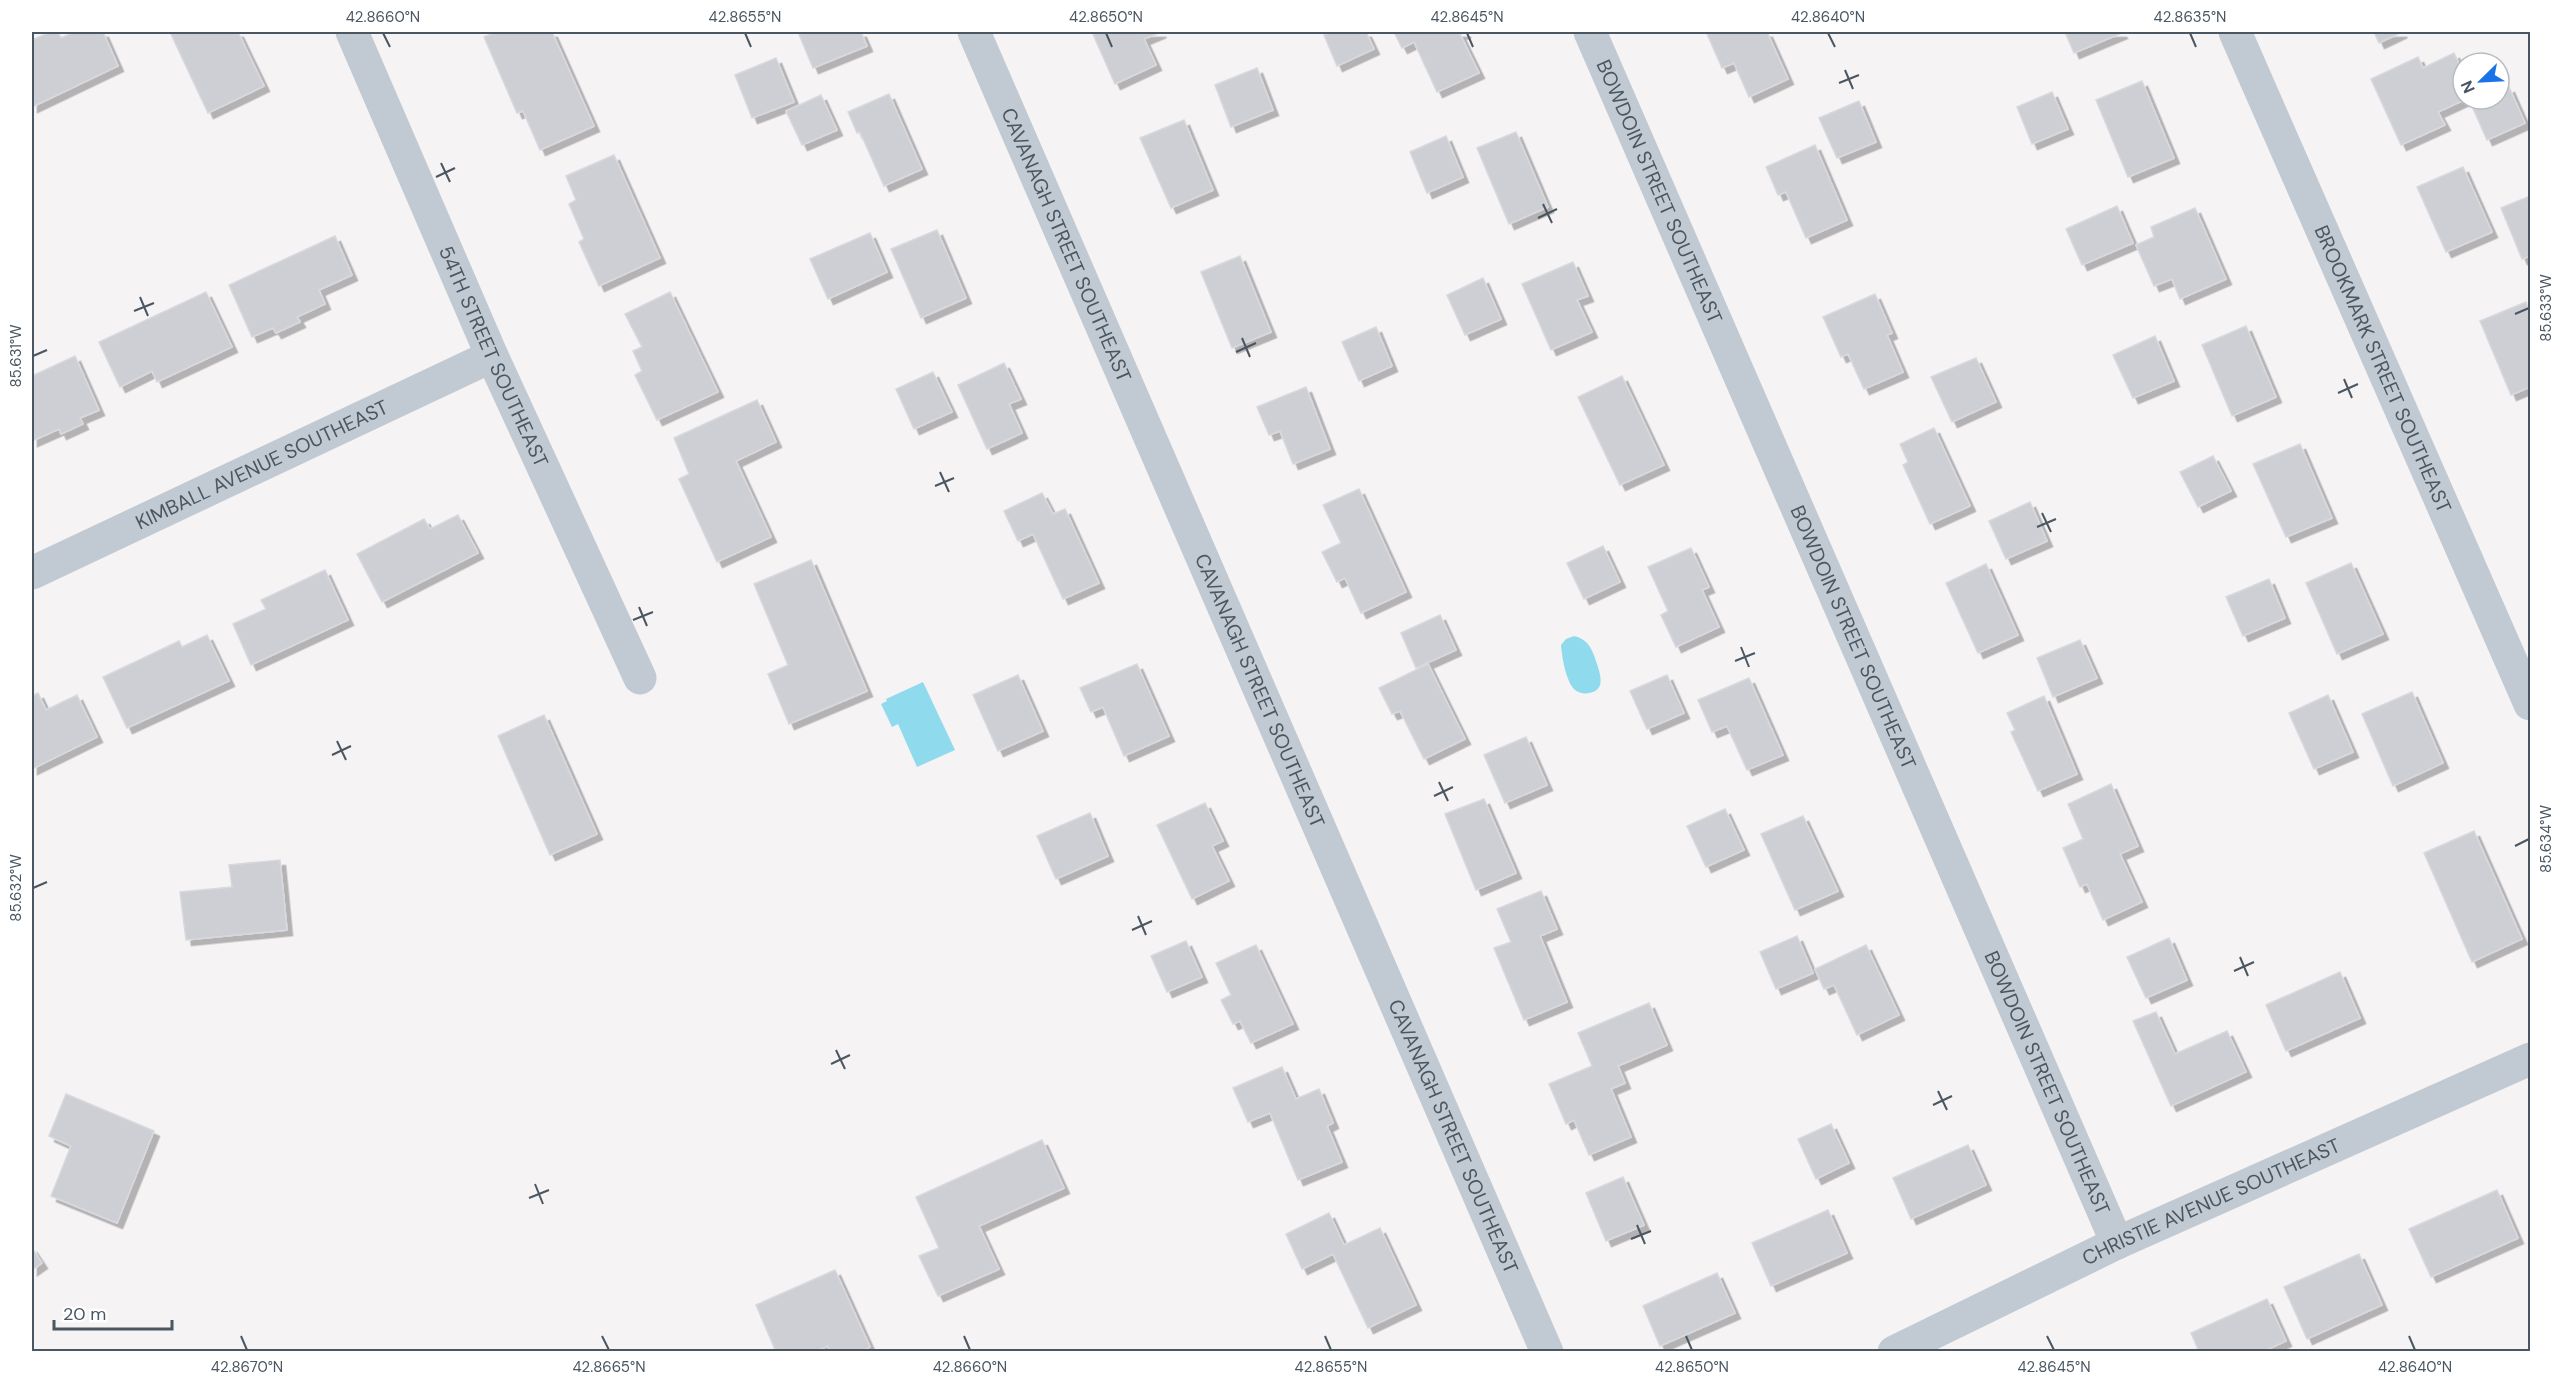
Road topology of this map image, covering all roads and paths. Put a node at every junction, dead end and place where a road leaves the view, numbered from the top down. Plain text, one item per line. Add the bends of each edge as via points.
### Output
1 (352, 32) edge
2 (975, 32) edge
3 (1590, 32) edge
4 (2235, 32) edge
5 (492, 356) junction
6 (32, 573) edge
7 (640, 678) dead end
8 (2530, 705) edge
9 (2530, 1059) edge
10 (2117, 1243) junction
11 (1547, 1352) edge
12 (1894, 1352) edge

1 - 5 street, 54TH STREET SOUTHEAST
2 - 11 street, CAVANAGH STREET SOUTHEAST
3 - 10 street, BOWDOIN STREET SOUTHEAST
4 - 8 street, BROOKMARK STREET SOUTHEAST
5 - 6 street, KIMBALL AVENUE SOUTHEAST
5 - 7 street, 54TH STREET SOUTHEAST
9 - 10 street, CHRISTIE AVENUE SOUTHEAST
10 - 12 street, CHRISTIE AVENUE SOUTHEAST

